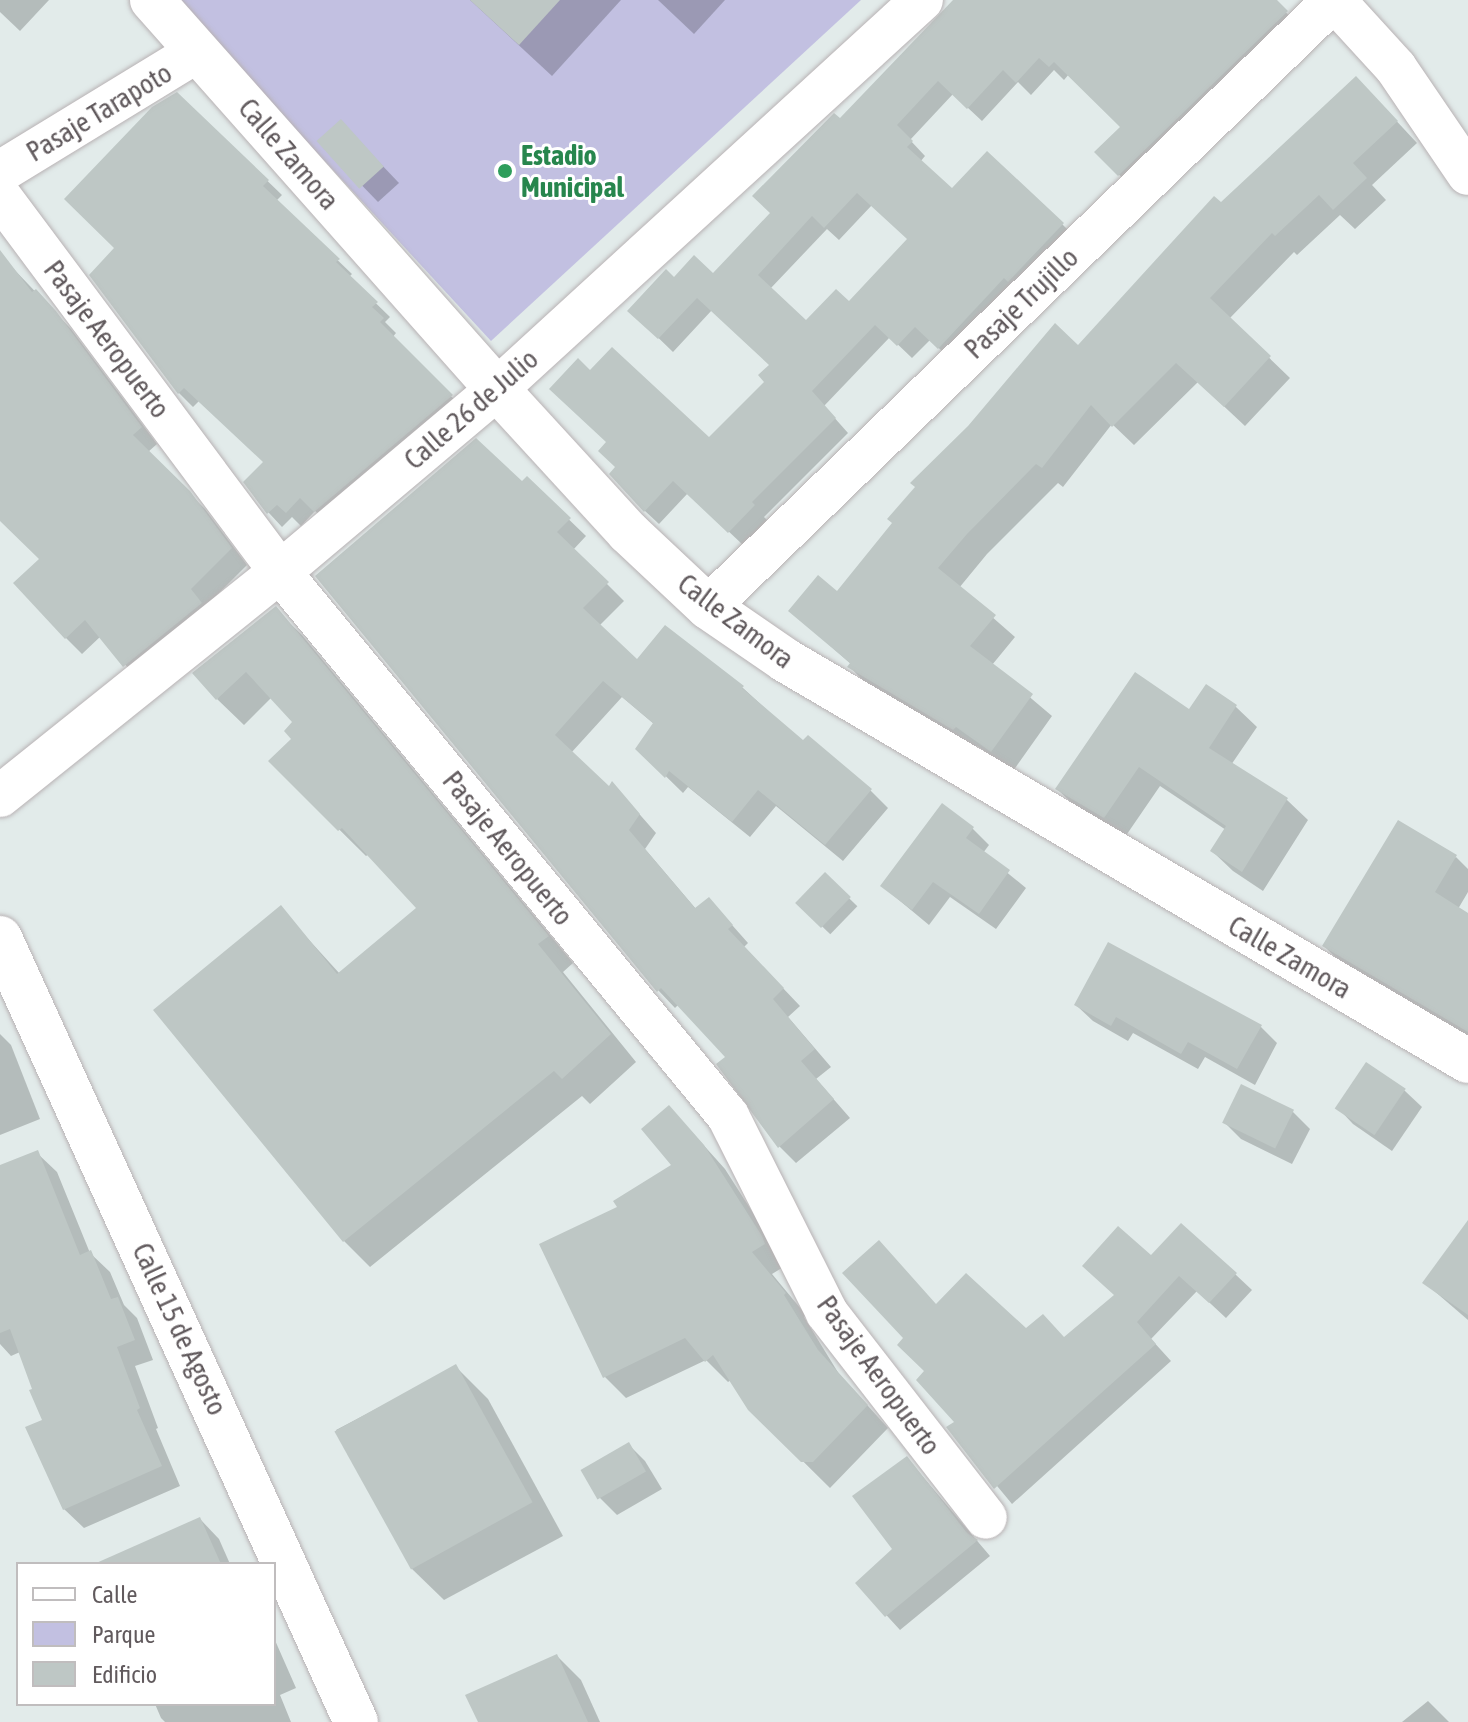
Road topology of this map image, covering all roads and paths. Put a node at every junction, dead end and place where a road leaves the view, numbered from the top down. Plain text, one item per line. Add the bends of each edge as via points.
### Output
1 (152, 0) edge
2 (922, 0) edge
3 (1334, 0) edge
4 (198, 51) junction
5 (0, 172) edge
6 (1468, 174) edge
7 (0, 196) edge
8 (497, 389) junction
9 (280, 572) junction
10 (708, 607) junction
11 (0, 796) edge
12 (0, 938) edge
13 (1468, 1061) edge
14 (986, 1518) dead end
15 (356, 1722) edge

1 - 4 street, Calle Zamora
2 - 8 street, Calle 26 de Julio
3 - 6 street via 1396,68
3 - 10 street, Pasaje Trujillo
4 - 5 street, Pasaje Tarapoto
4 - 8 street, Calle Zamora
7 - 9 street, Pasaje Aeropuerto
8 - 9 street, Calle 26 de Julio
8 - 10 street, Calle Zamora via 628,532
9 - 11 street, Calle 26 de Julio
9 - 14 street, Pasaje Aeropuerto via 728,1116 827,1313
10 - 13 street, Calle Zamora via 785,660
12 - 15 street, Calle 15 de Agosto

